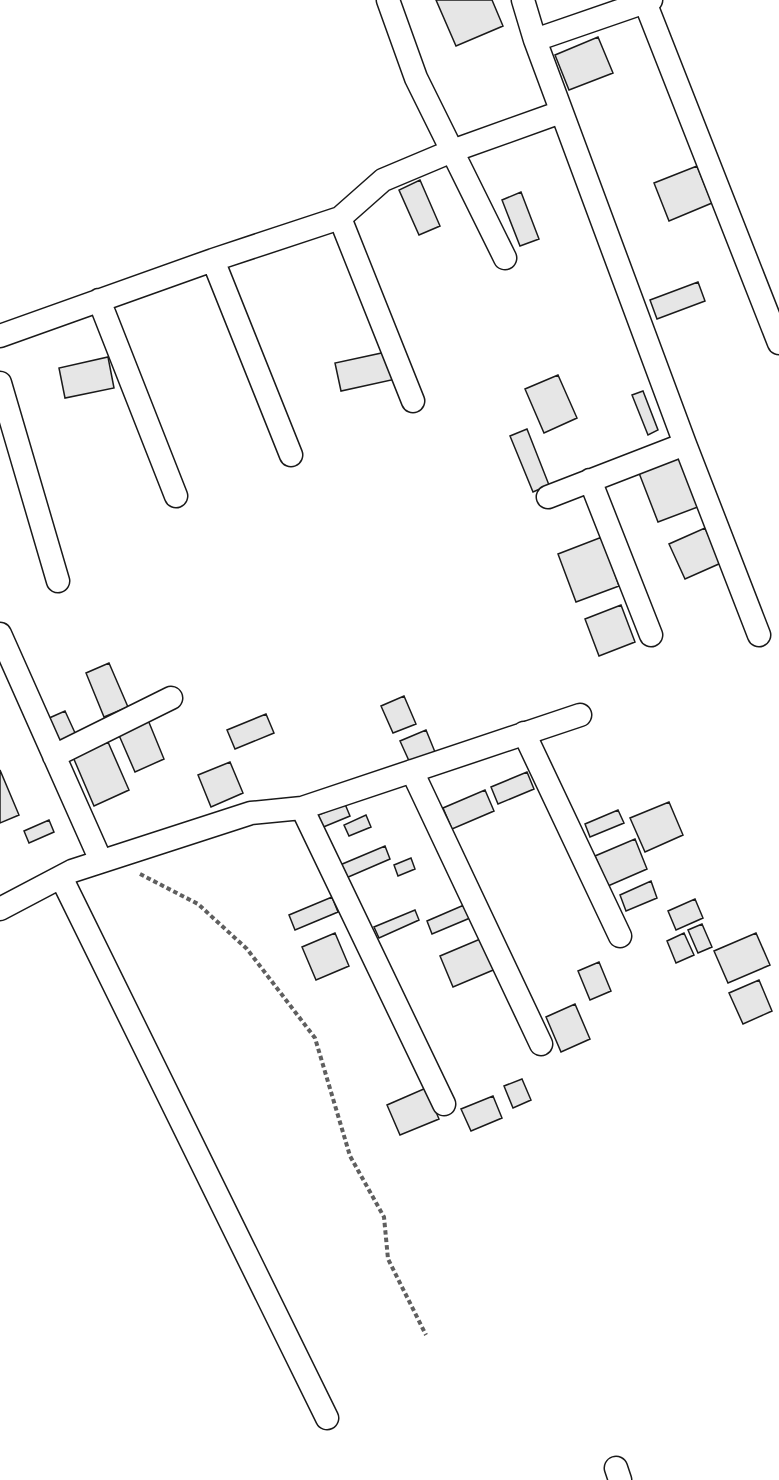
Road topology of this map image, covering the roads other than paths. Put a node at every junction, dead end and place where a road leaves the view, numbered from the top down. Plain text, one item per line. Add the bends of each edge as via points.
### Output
1 (388, 0) edge
2 (523, 0) edge
3 (648, 1) edge
4 (535, 40) junction
5 (561, 112) junction
6 (452, 151) junction
7 (340, 218) junction
8 (505, 258) dead end
9 (213, 260) junction
10 (99, 300) junction
11 (0, 336) edge
12 (779, 342) edge
13 (0, 383) edge
14 (413, 400) dead end
15 (5, 413) edge
16 (685, 444) junction
17 (291, 455) dead end
18 (590, 480) junction
19 (176, 496) dead end
20 (548, 496) dead end
21 (58, 581) dead end
22 (0, 634) edge
23 (651, 635) dead end
24 (759, 635) dead end
25 (171, 698) dead end
26 (580, 715) dead end
27 (524, 733) junction
28 (54, 756) junction
29 (412, 771) junction
30 (302, 808) junction
31 (106, 860) junction
32 (61, 877) junction
33 (1, 907) edge
34 (620, 936) dead end
35 (541, 1044) dead end
36 (444, 1104) dead end
37 (327, 1418) dead end

1 - 6 street via 416,78
2 - 4 street
3 - 4 street
3 - 12 street
4 - 5 street
5 - 6 street
5 - 16 street
6 - 7 street via 383,180
6 - 8 street
7 - 9 street
7 - 14 street
9 - 10 street
9 - 17 street
10 - 11 street
10 - 19 street
13 - 15 street
15 - 21 street
16 - 18 street
16 - 24 street
18 - 20 street
18 - 23 street
22 - 28 street
25 - 28 street
26 - 27 street
27 - 29 street
27 - 34 street
28 - 31 street
29 - 30 street
29 - 35 street
30 - 31 street via 251,813
30 - 36 street
31 - 32 street
32 - 33 street
32 - 37 street

